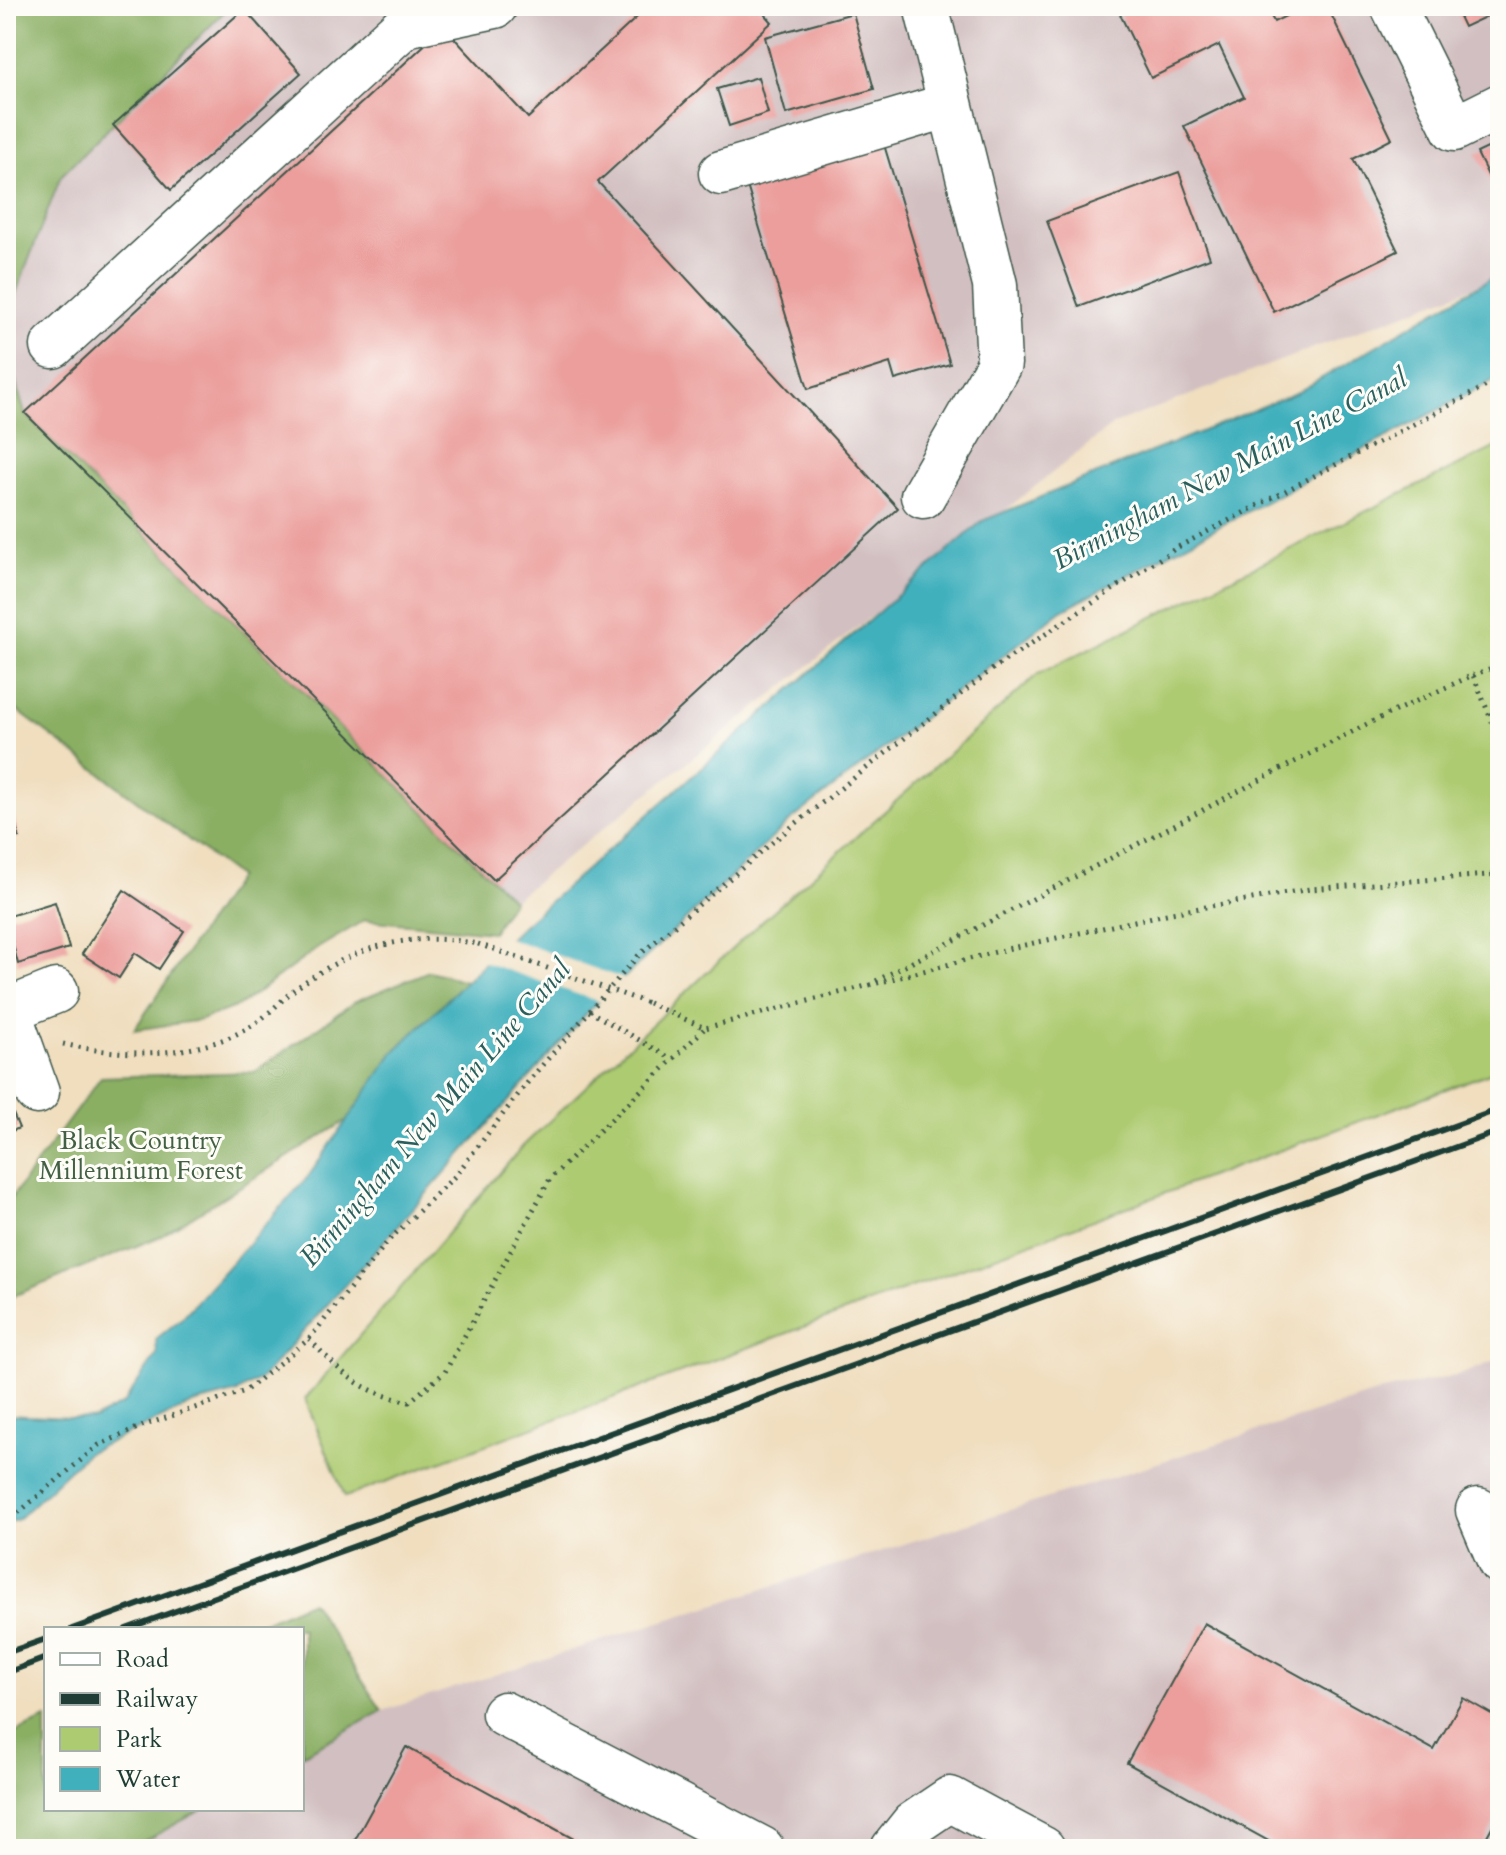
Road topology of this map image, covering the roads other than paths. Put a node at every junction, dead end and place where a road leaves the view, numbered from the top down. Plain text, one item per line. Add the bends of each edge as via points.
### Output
1 (495, 6) edge
2 (926, 6) edge
3 (1393, 6) edge
4 (950, 105) junction
5 (1500, 106) edge
6 (721, 173) dead end
7 (53, 346) dead end
8 (923, 496) dead end
9 (56, 991) dead end
10 (11, 1018) edge
11 (37, 1092) dead end
12 (1478, 1510) dead end
13 (1500, 1562) edge
14 (504, 1714) dead end
15 (762, 1849) edge
16 (893, 1849) edge
17 (1043, 1849) edge

1 - 7 street via 405,25
2 - 4 street
3 - 5 street via 1454,129
4 - 6 street
4 - 8 street via 995,285 999,364
9 - 10 street
10 - 11 street
12 - 13 street
14 - 15 street
16 - 17 street via 913,1824 950,1799

